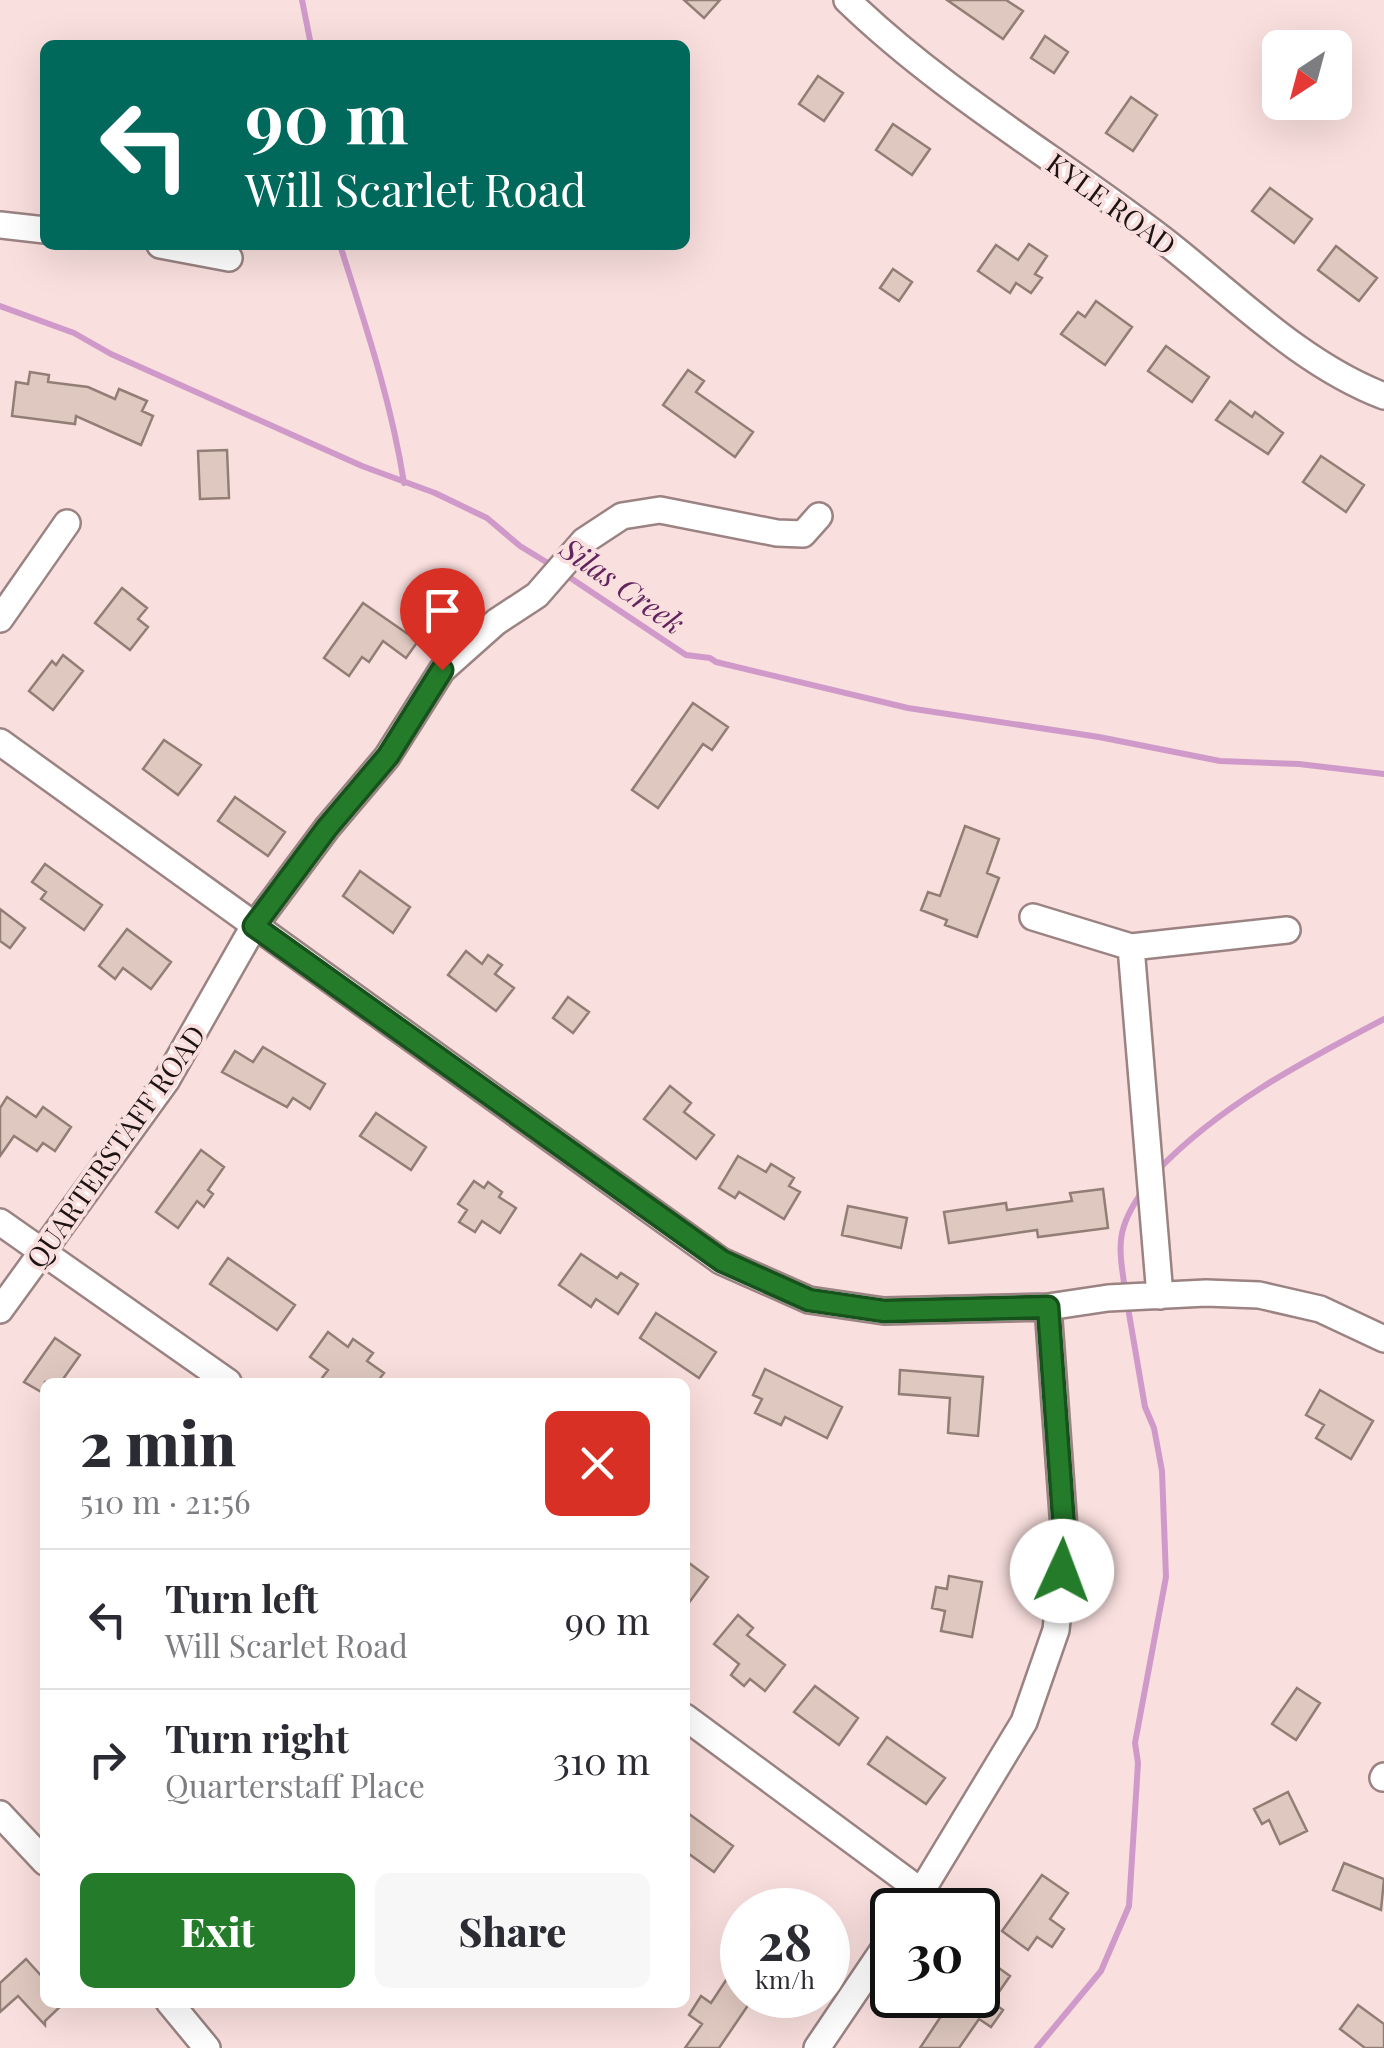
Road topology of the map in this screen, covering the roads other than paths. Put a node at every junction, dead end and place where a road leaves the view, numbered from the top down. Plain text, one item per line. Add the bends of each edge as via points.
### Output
1 (847, 0) edge
2 (0, 225) edge
3 (40, 229) edge
4 (187, 250) edge
5 (229, 258) dead end
6 (1384, 396) edge
7 (819, 516) dead end
8 (66, 523) dead end
9 (0, 619) edge
10 (0, 742) edge
11 (1033, 917) dead end
12 (254, 926) junction
13 (1287, 930) dead end
14 (1132, 946) junction
15 (0, 1222) edge
16 (42, 1252) junction
17 (1160, 1296) junction
18 (1048, 1307) junction
19 (0, 1310) edge
20 (1384, 1339) edge
21 (222, 1378) edge
22 (690, 1721) edge
23 (0, 1814) edge
24 (40, 1857) edge
25 (908, 1888) edge
26 (924, 1888) edge
27 (870, 1969) edge
28 (173, 2008) edge
29 (206, 2048) edge
30 (817, 2048) edge

1 - 6 street, KYLE ROAD via 929,70 1313,358
2 - 3 street
4 - 5 street
7 - 12 street, QUARTERSTAFF ROAD via 803,534 777,534 660,510 622,516 584,541 543,588 442,670 388,756
8 - 9 street
10 - 12 street
11 - 14 street
12 - 16 street, QUARTERSTAFF ROAD via 166,1081
12 - 18 street via 722,1261 809,1300 884,1311
13 - 14 street
14 - 17 street
15 - 16 street
16 - 19 street, QUARTERSTAFF ROAD
16 - 21 street
17 - 18 street
17 - 20 street via 1285,1300
18 - 26 street via 1065,1542 1056,1630 1024,1722
22 - 25 street via 898,1872
23 - 24 street
27 - 30 street
28 - 29 street

